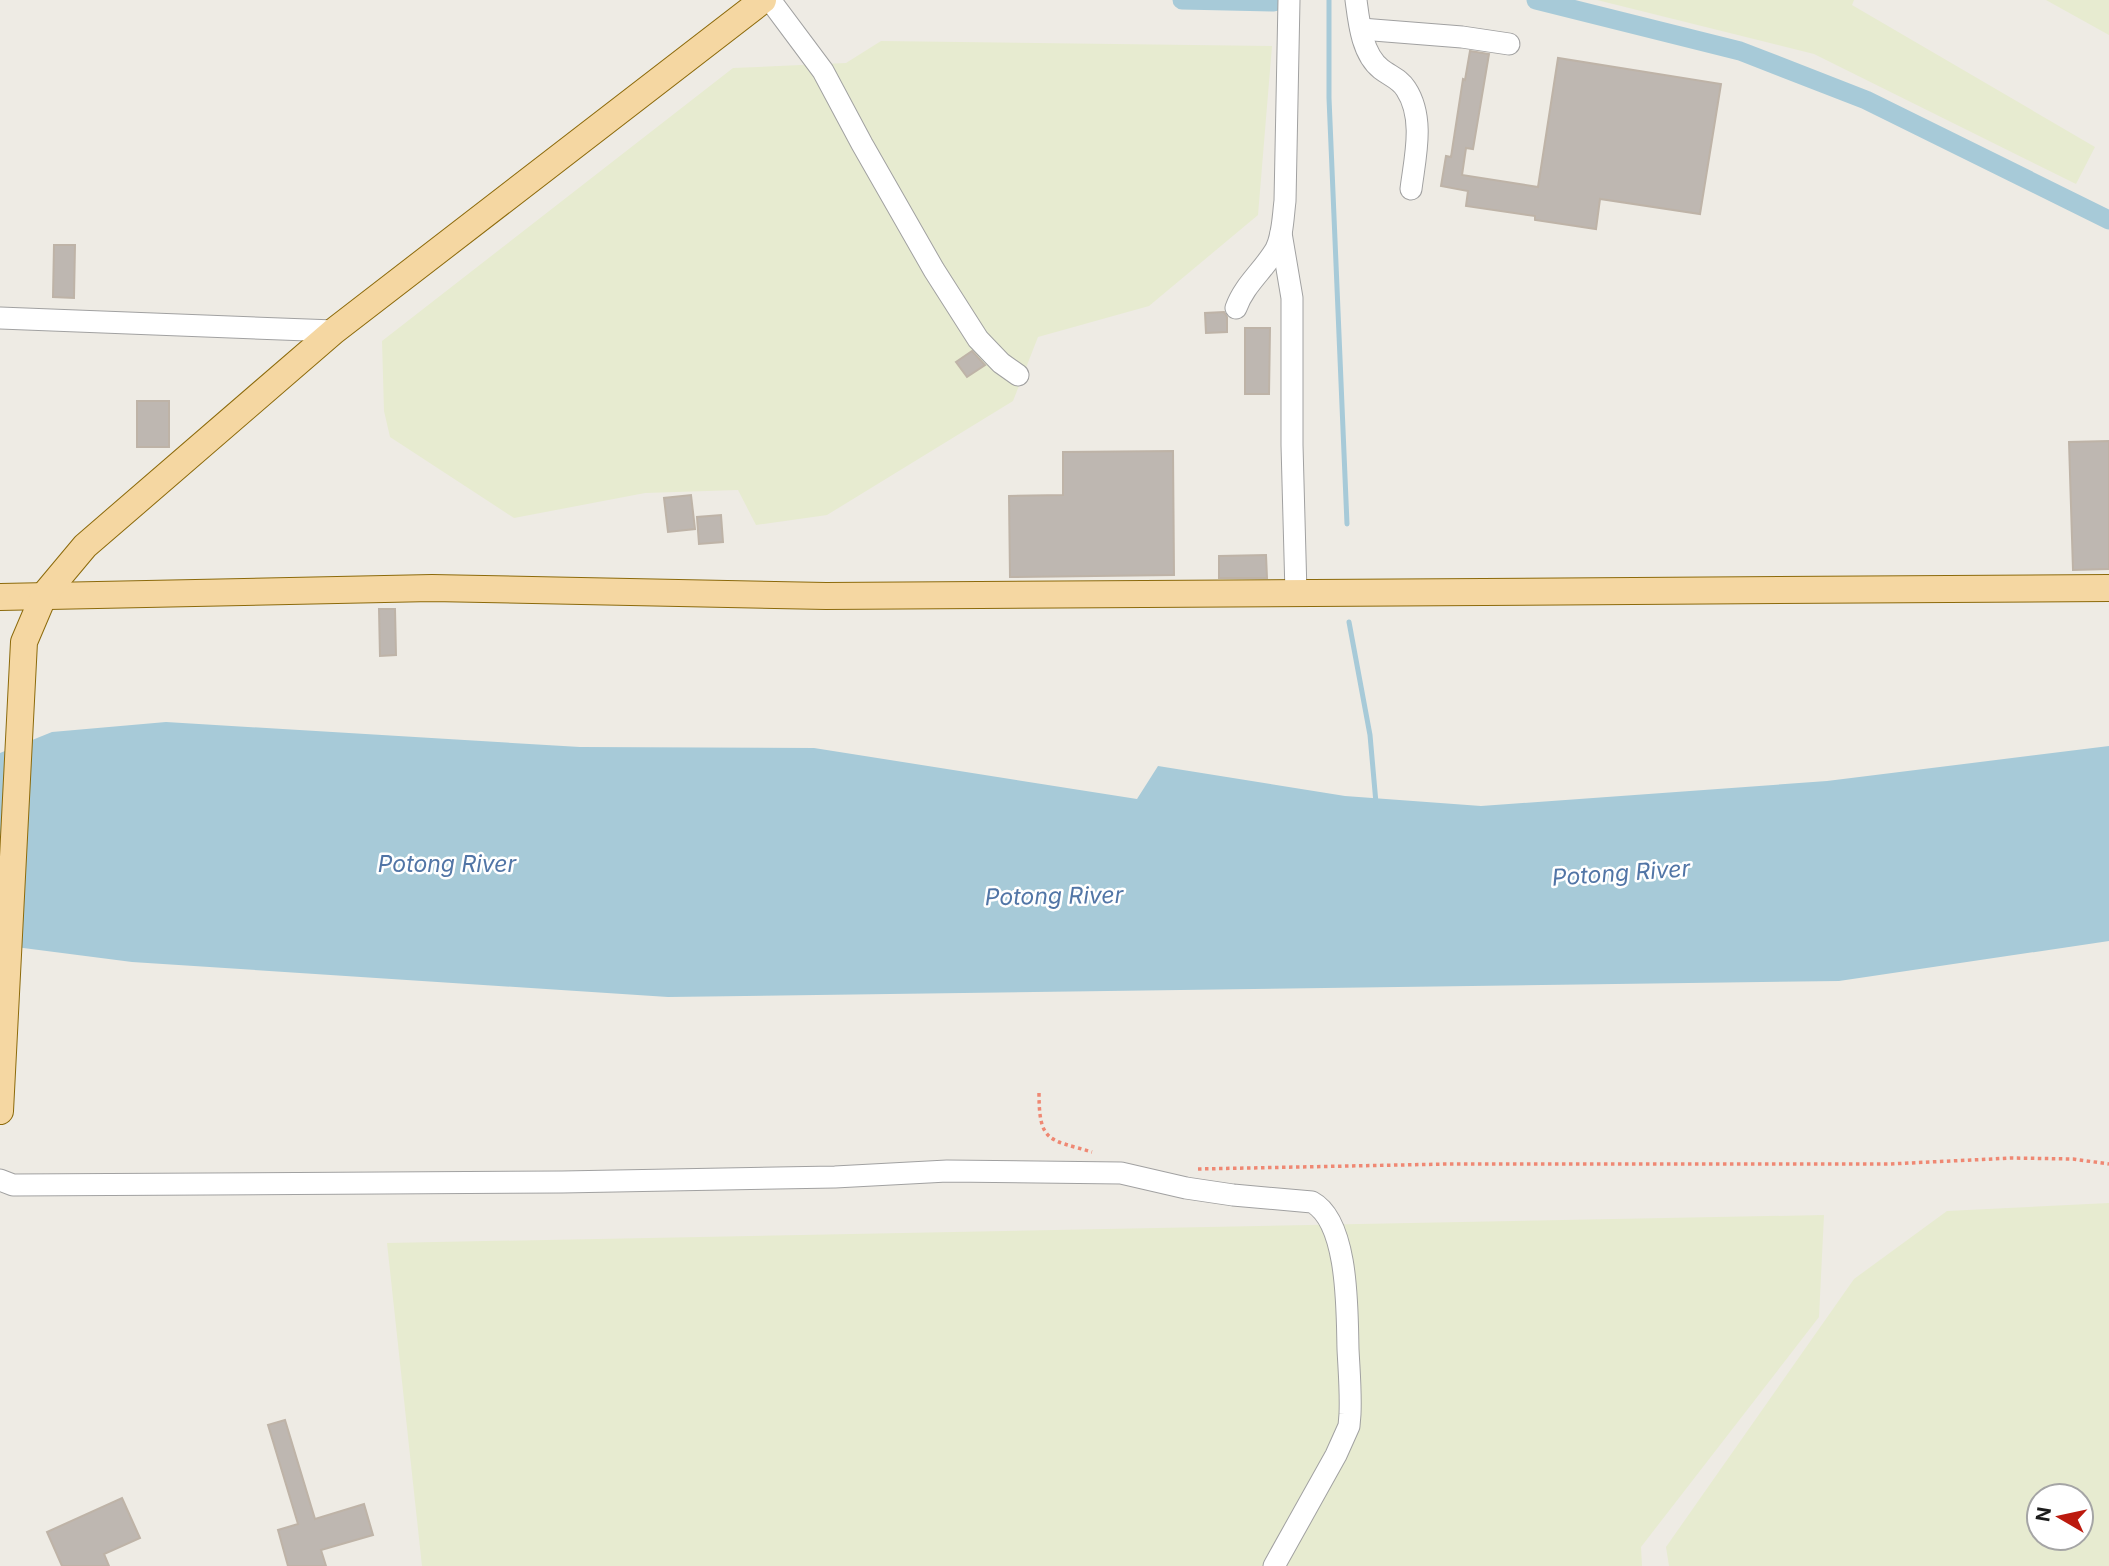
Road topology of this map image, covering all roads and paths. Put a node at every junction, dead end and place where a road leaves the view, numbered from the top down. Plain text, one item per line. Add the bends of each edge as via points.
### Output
1 (762, 0) edge
2 (770, 0) edge
3 (1289, 0) edge
4 (1356, 0) edge
5 (1361, 29) junction
6 (1509, 44) dead end
7 (1412, 189) dead end
8 (1281, 233) junction
9 (1236, 308) dead end
10 (0, 318) edge
11 (334, 331) junction
12 (1018, 375) dead end
13 (2109, 588) edge
14 (1296, 593) junction
15 (44, 595) junction
16 (0, 597) edge
17 (1039, 1093) dead end
18 (0, 1111) edge
19 (1097, 1154) dead end
20 (2109, 1164) edge
21 (1189, 1169) dead end
22 (0, 1180) edge
23 (1275, 1566) edge

1 - 11 main road
2 - 12 street via 823,71 978,340
3 - 8 street
4 - 5 street
5 - 6 street
5 - 7 street via 1369,56 1399,80 1415,109
8 - 9 street via 1276,249
8 - 14 street via 1292,298
10 - 11 street
11 - 15 main road via 85,546
13 - 14 main road
14 - 15 main road via 826,596 432,588
15 - 16 main road
15 - 18 main road via 24,642
17 - 19 path via 1039,1119 1046,1133
20 - 21 path via 2012,1158 1889,1164
22 - 23 street via 13,1185 562,1182 947,1171 1121,1173 1186,1188 1312,1202 1331,1224 1344,1271 1349,1426

